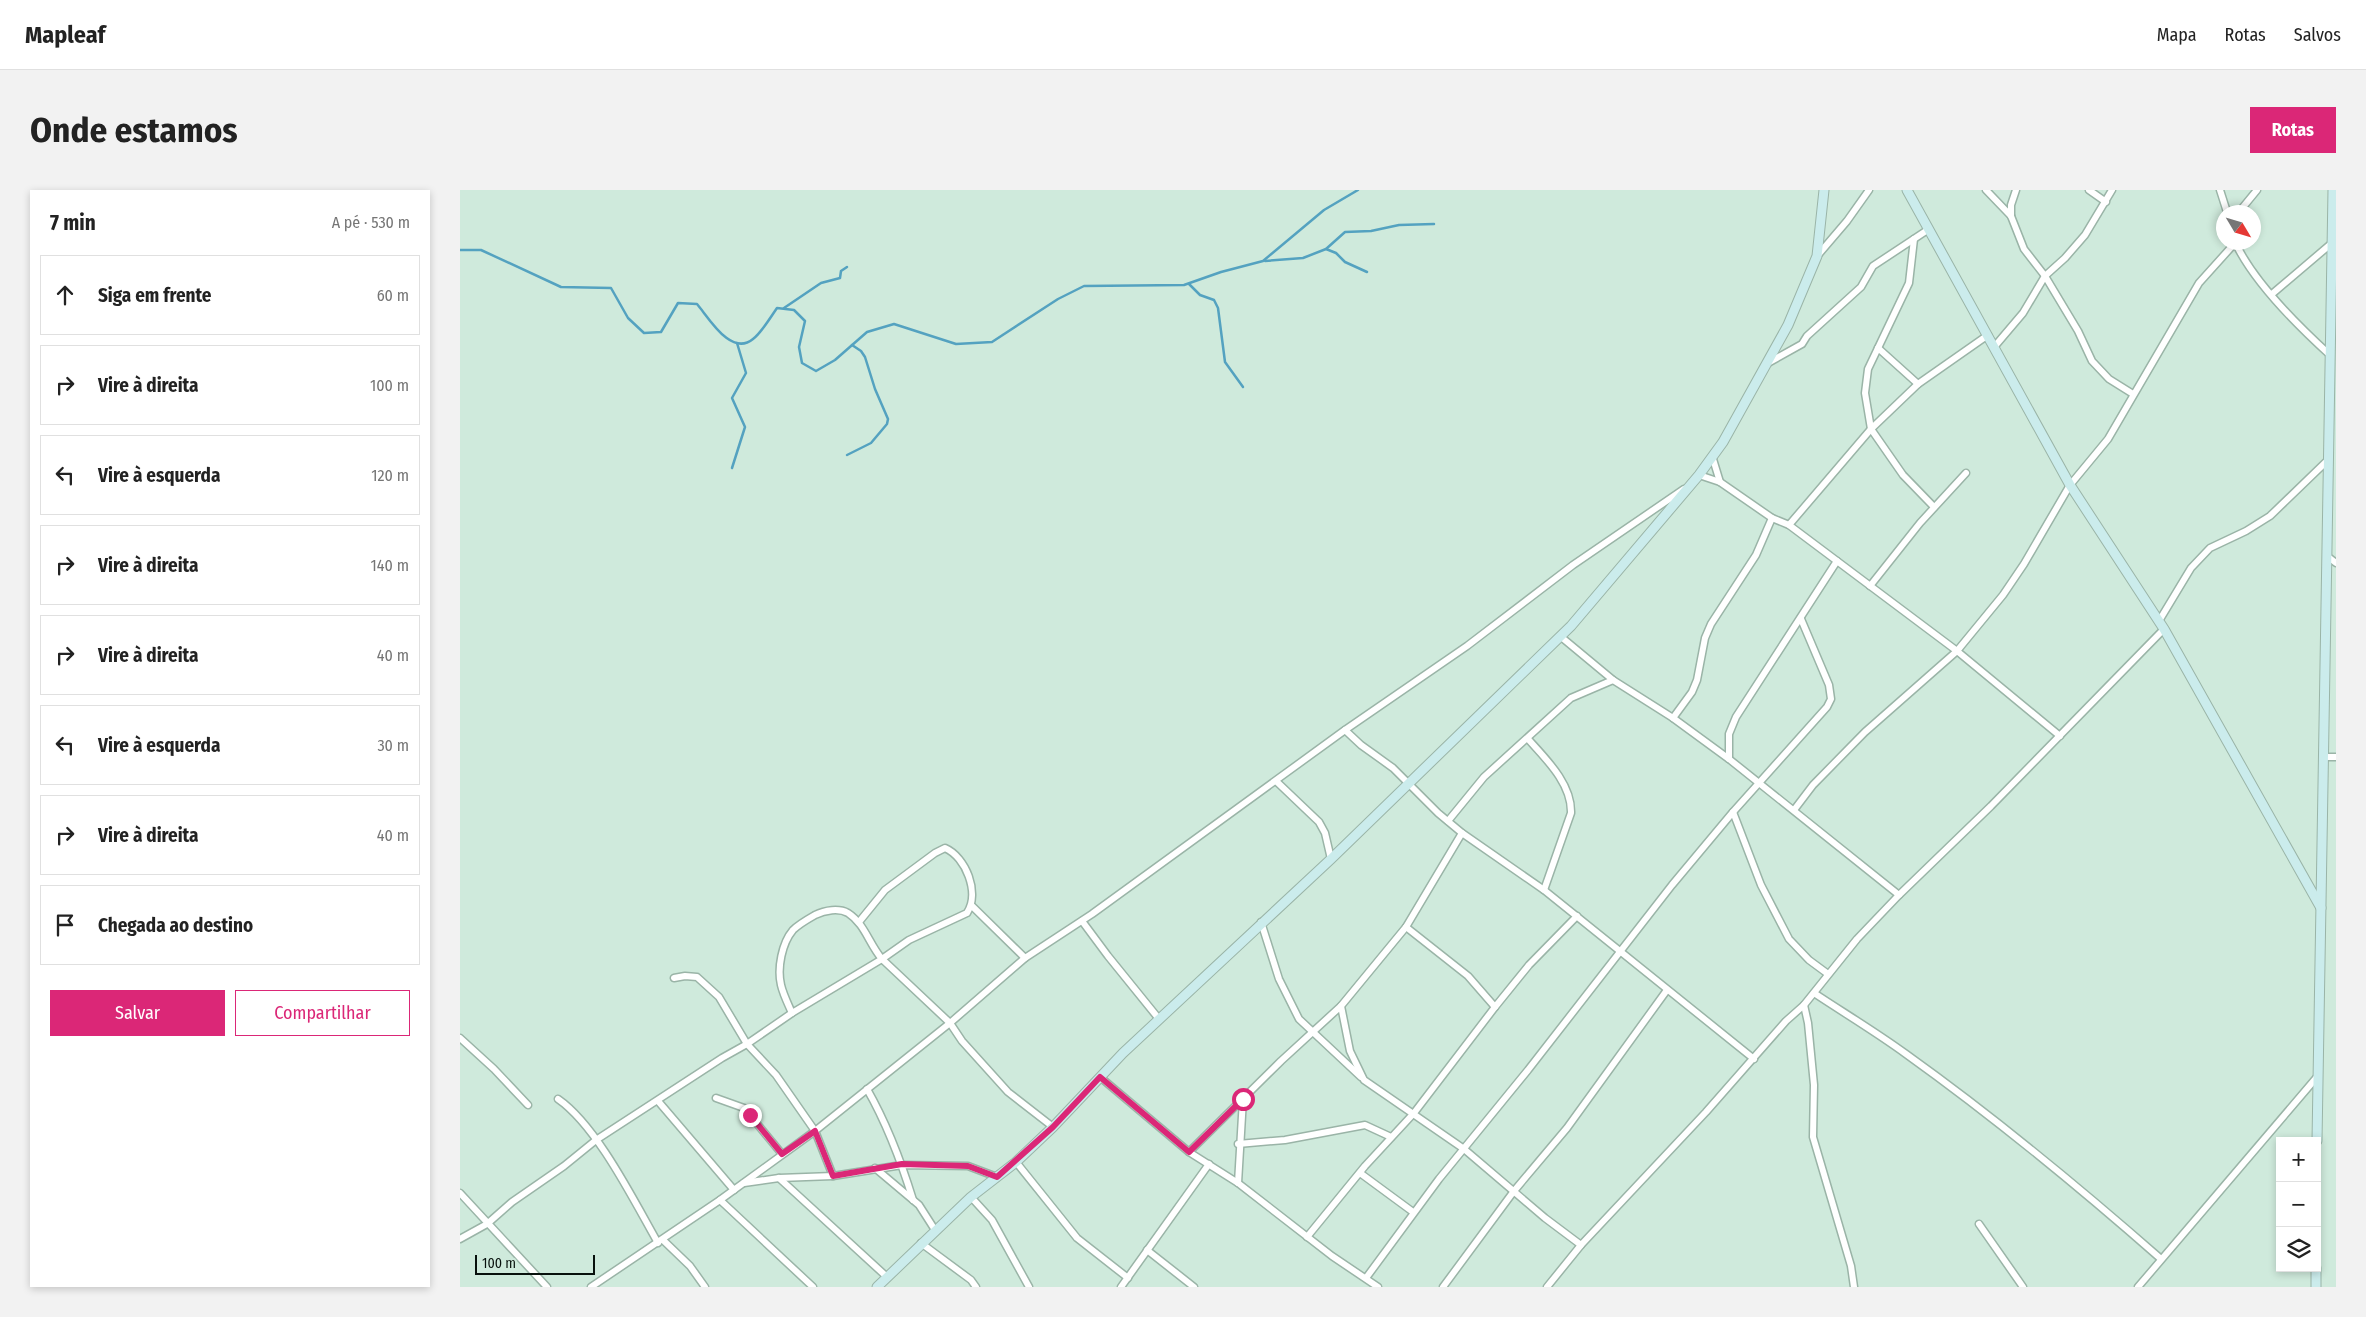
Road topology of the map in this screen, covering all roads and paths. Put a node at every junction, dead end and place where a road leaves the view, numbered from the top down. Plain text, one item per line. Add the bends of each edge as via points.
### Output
1 (1824, 190) edge
2 (1869, 190) edge
3 (1906, 190) edge
4 (1986, 190) edge
5 (2016, 190) edge
6 (2089, 190) edge
7 (2112, 190) edge
8 (2220, 190) edge
9 (2257, 190) edge
10 (2332, 190) edge
11 (2106, 202) junction
12 (2225, 205) edge
13 (2245, 205) edge
14 (2012, 216) junction
15 (1929, 229) junction
16 (1914, 239) junction
17 (2332, 243) junction
18 (2229, 250) edge
19 (2238, 250) edge
20 (1817, 256) junction
21 (2045, 276) junction
22 (2272, 294) junction
23 (1988, 335) junction
24 (1995, 346) junction
25 (1878, 348) junction
26 (2330, 355) junction
27 (1768, 363) junction
28 (1918, 384) junction
29 (2133, 394) junction
30 (1871, 429) junction
31 (1713, 459) junction
32 (2328, 460) junction
33 (1966, 473) dead end
34 (1699, 475) junction
35 (1720, 482) junction
36 (2070, 485) junction
37 (1688, 487) junction
38 (1934, 508) junction
39 (1772, 518) junction
40 (1789, 525) junction
41 (2327, 556) junction
42 (1837, 561) junction
43 (2336, 563) edge
44 (1870, 586) junction
45 (1801, 619) junction
46 (2161, 625) junction
47 (1560, 636) junction
48 (1957, 651) junction
49 (1613, 680) junction
50 (1673, 718) junction
51 (1345, 730) junction
52 (2060, 736) junction
53 (1528, 739) junction
54 (2324, 757) junction
55 (2336, 757) edge
56 (1729, 758) junction
57 (1276, 781) junction
58 (1410, 784) junction
59 (1759, 784) junction
60 (1794, 810) junction
61 (1733, 812) junction
62 (1448, 821) junction
63 (1462, 833) junction
64 (1331, 859) junction
65 (1544, 890) junction
66 (1899, 895) junction
67 (972, 906) junction
68 (2321, 908) junction
69 (1577, 916) junction
70 (1082, 921) junction
71 (859, 922) junction
72 (1261, 922) junction
73 (1406, 927) junction
74 (1621, 951) junction
75 (1025, 958) junction
76 (882, 959) junction
77 (1828, 974) junction
78 (674, 978) dead end
79 (1667, 990) junction
80 (1814, 992) junction
81 (1804, 1004) junction
82 (1341, 1006) junction
83 (1494, 1007) junction
84 (792, 1013) junction
85 (1159, 1019) junction
86 (950, 1023) junction
87 (1312, 1034) junction
88 (460, 1038) edge
89 (747, 1044) junction
90 (1754, 1059) junction
91 (1100, 1077) junction
92 (2317, 1077) junction
93 (1364, 1080) junction
94 (868, 1088) junction
95 (716, 1098) dead end
96 (558, 1099) dead end
97 (1243, 1099) junction
98 (658, 1101) junction
99 (528, 1106) dead end
100 (1414, 1113) junction
101 (1053, 1127) junction
102 (815, 1131) junction
103 (1391, 1137) junction
104 (2317, 1137) edge
105 (596, 1140) junction
106 (1238, 1144) junction
107 (1464, 1149) junction
108 (1189, 1152) junction
109 (782, 1154) junction
110 (1016, 1162) junction
111 (902, 1164) junction
112 (1209, 1164) junction
113 (875, 1168) junction
114 (1360, 1173) junction
115 (833, 1176) junction
116 (997, 1177) junction
117 (778, 1178) junction
118 (1238, 1183) junction
119 (743, 1184) junction
120 (734, 1190) junction
121 (1514, 1191) junction
122 (460, 1193) edge
123 (971, 1197) junction
124 (720, 1200) junction
125 (913, 1200) junction
126 (1413, 1212) junction
127 (487, 1224) junction
128 (1980, 1224) dead end
129 (935, 1230) junction
130 (1307, 1237) junction
131 (460, 1240) edge
132 (661, 1242) junction
133 (921, 1243) junction
134 (1581, 1245) junction
135 (1147, 1250) junction
136 (2161, 1259) junction
137 (2316, 1272) edge
138 (887, 1277) junction
139 (1128, 1278) junction
140 (1366, 1278) junction
141 (547, 1287) edge
142 (591, 1287) edge
143 (705, 1287) edge
144 (813, 1287) edge
145 (877, 1287) edge
146 (976, 1287) edge
147 (1029, 1287) edge
148 (1121, 1287) edge
149 (1194, 1287) edge
150 (1378, 1287) edge
151 (1444, 1287) edge
152 (1547, 1287) edge
153 (1854, 1287) edge
154 (2023, 1287) edge
155 (2138, 1287) edge
156 (2316, 1287) edge

1 - 20 street
2 - 20 street
3 - 15 street
4 - 14 street
5 - 14 street via 2011,206
6 - 11 street
7 - 11 street
8 - 12 street
9 - 13 street
10 - 17 street
11 - 21 street via 2085,235
14 - 21 street via 2024,249
15 - 16 street
15 - 23 street
16 - 25 street via 1910,282
16 - 27 street via 1873,266 1860,287 1802,344
17 - 22 street
17 - 26 street
18 - 29 street via 2200,283
19 - 22 street via 2245,263
20 - 27 street
21 - 24 street via 2023,313
21 - 29 street via 2092,361 2109,379
22 - 26 street
23 - 24 street
23 - 28 street
24 - 36 street
25 - 28 street
25 - 30 street via 1868,370 1865,393
26 - 32 street
27 - 31 street
28 - 30 street
29 - 36 street via 2108,439
30 - 38 street via 1903,475
30 - 40 street
31 - 34 street
31 - 35 street
32 - 41 street
32 - 46 street via 2270,516 2246,532 2210,548 2191,568
33 - 38 street
34 - 35 street
34 - 37 street
35 - 39 street
36 - 46 street
36 - 48 street via 2024,564
37 - 47 street
37 - 51 street via 1572,565 1467,646
38 - 44 street
39 - 40 street
39 - 50 street via 1756,555 1711,624 1697,680
40 - 42 street
41 - 43 street
41 - 54 street
42 - 44 street
42 - 45 street
44 - 48 street
45 - 56 street via 1736,717 1728,740
45 - 59 street via 1829,685 1831,699 1817,720
46 - 52 street
46 - 68 street
47 - 49 street
47 - 58 street
48 - 52 street
48 - 60 street via 1865,732 1813,785
49 - 50 street
49 - 53 street via 1571,698
50 - 56 street
51 - 57 street
51 - 58 street
52 - 66 street
53 - 62 street via 1484,777
53 - 65 street via 1568,790 1572,802
54 - 55 street
54 - 68 street
56 - 59 street
57 - 64 street via 1319,822
57 - 70 street
58 - 62 street
58 - 64 street
59 - 60 street
59 - 61 street
60 - 66 street
61 - 74 street
61 - 77 street via 1761,885 1789,939
62 - 63 street
63 - 65 street
63 - 73 street
64 - 72 street
65 - 69 street
66 - 77 street via 1856,939
67 - 71 street via 969,880 962,862 944,848 885,890
67 - 75 street
67 - 76 street via 962,916 909,940
68 - 92 street
69 - 74 street
69 - 83 street via 1546,946
70 - 75 street
70 - 85 street
71 - 76 street
71 - 84 street via 839,910 821,912 795,928 788,937 780,980
72 - 85 street
72 - 87 street via 1279,979 1299,1020
73 - 82 street
73 - 83 street via 1468,976
74 - 79 street
74 - 107 street
75 - 86 street
76 - 84 street
76 - 86 street
77 - 80 street
78 - 89 street via 697,977 712,990
79 - 90 street
79 - 121 street via 1567,1128
80 - 81 street
80 - 136 street via 1973,1104
81 - 90 street
81 - 153 street via 1814,1086 1813,1137 1852,1266
82 - 87 street
82 - 93 street via 1350,1051
83 - 100 street
84 - 89 street
85 - 91 street
86 - 94 street
86 - 101 street via 1002,1085
87 - 93 street
87 - 97 street
88 - 99 street
89 - 98 street
89 - 102 street via 776,1075
90 - 134 street
91 - 101 street
91 - 108 street
92 - 104 street
92 - 136 street
93 - 100 street
94 - 102 street
94 - 111 street
95 - 109 street via 744,1108
96 - 105 street
97 - 106 street
97 - 108 street
98 - 105 street
98 - 120 street
100 - 103 street
100 - 107 street
101 - 110 street
102 - 109 street
102 - 115 street
103 - 106 street via 1365,1125 1286,1140
103 - 114 street
105 - 127 street
105 - 132 street
106 - 118 street
107 - 121 street
107 - 126 street
108 - 112 street
109 - 119 street
110 - 116 street
110 - 139 street via 1077,1238
111 - 113 street
111 - 116 street via 968,1166
111 - 125 street
112 - 118 street
112 - 135 street
113 - 115 street
113 - 125 street
114 - 126 street
114 - 130 street
115 - 117 street
116 - 123 street
117 - 119 street
117 - 138 street
118 - 130 street
119 - 120 street
120 - 124 street
121 - 134 street
121 - 151 street
122 - 127 street
123 - 129 street
123 - 147 street via 992,1220
124 - 132 street
124 - 144 street
125 - 129 street
126 - 140 street
127 - 131 street
127 - 141 street
128 - 154 street
129 - 133 street
130 - 140 street
132 - 142 street
132 - 143 street via 690,1266
133 - 138 street
133 - 146 street
134 - 152 street
135 - 139 street
135 - 149 street
136 - 155 street
137 - 156 street
138 - 145 street
139 - 148 street
140 - 150 street

